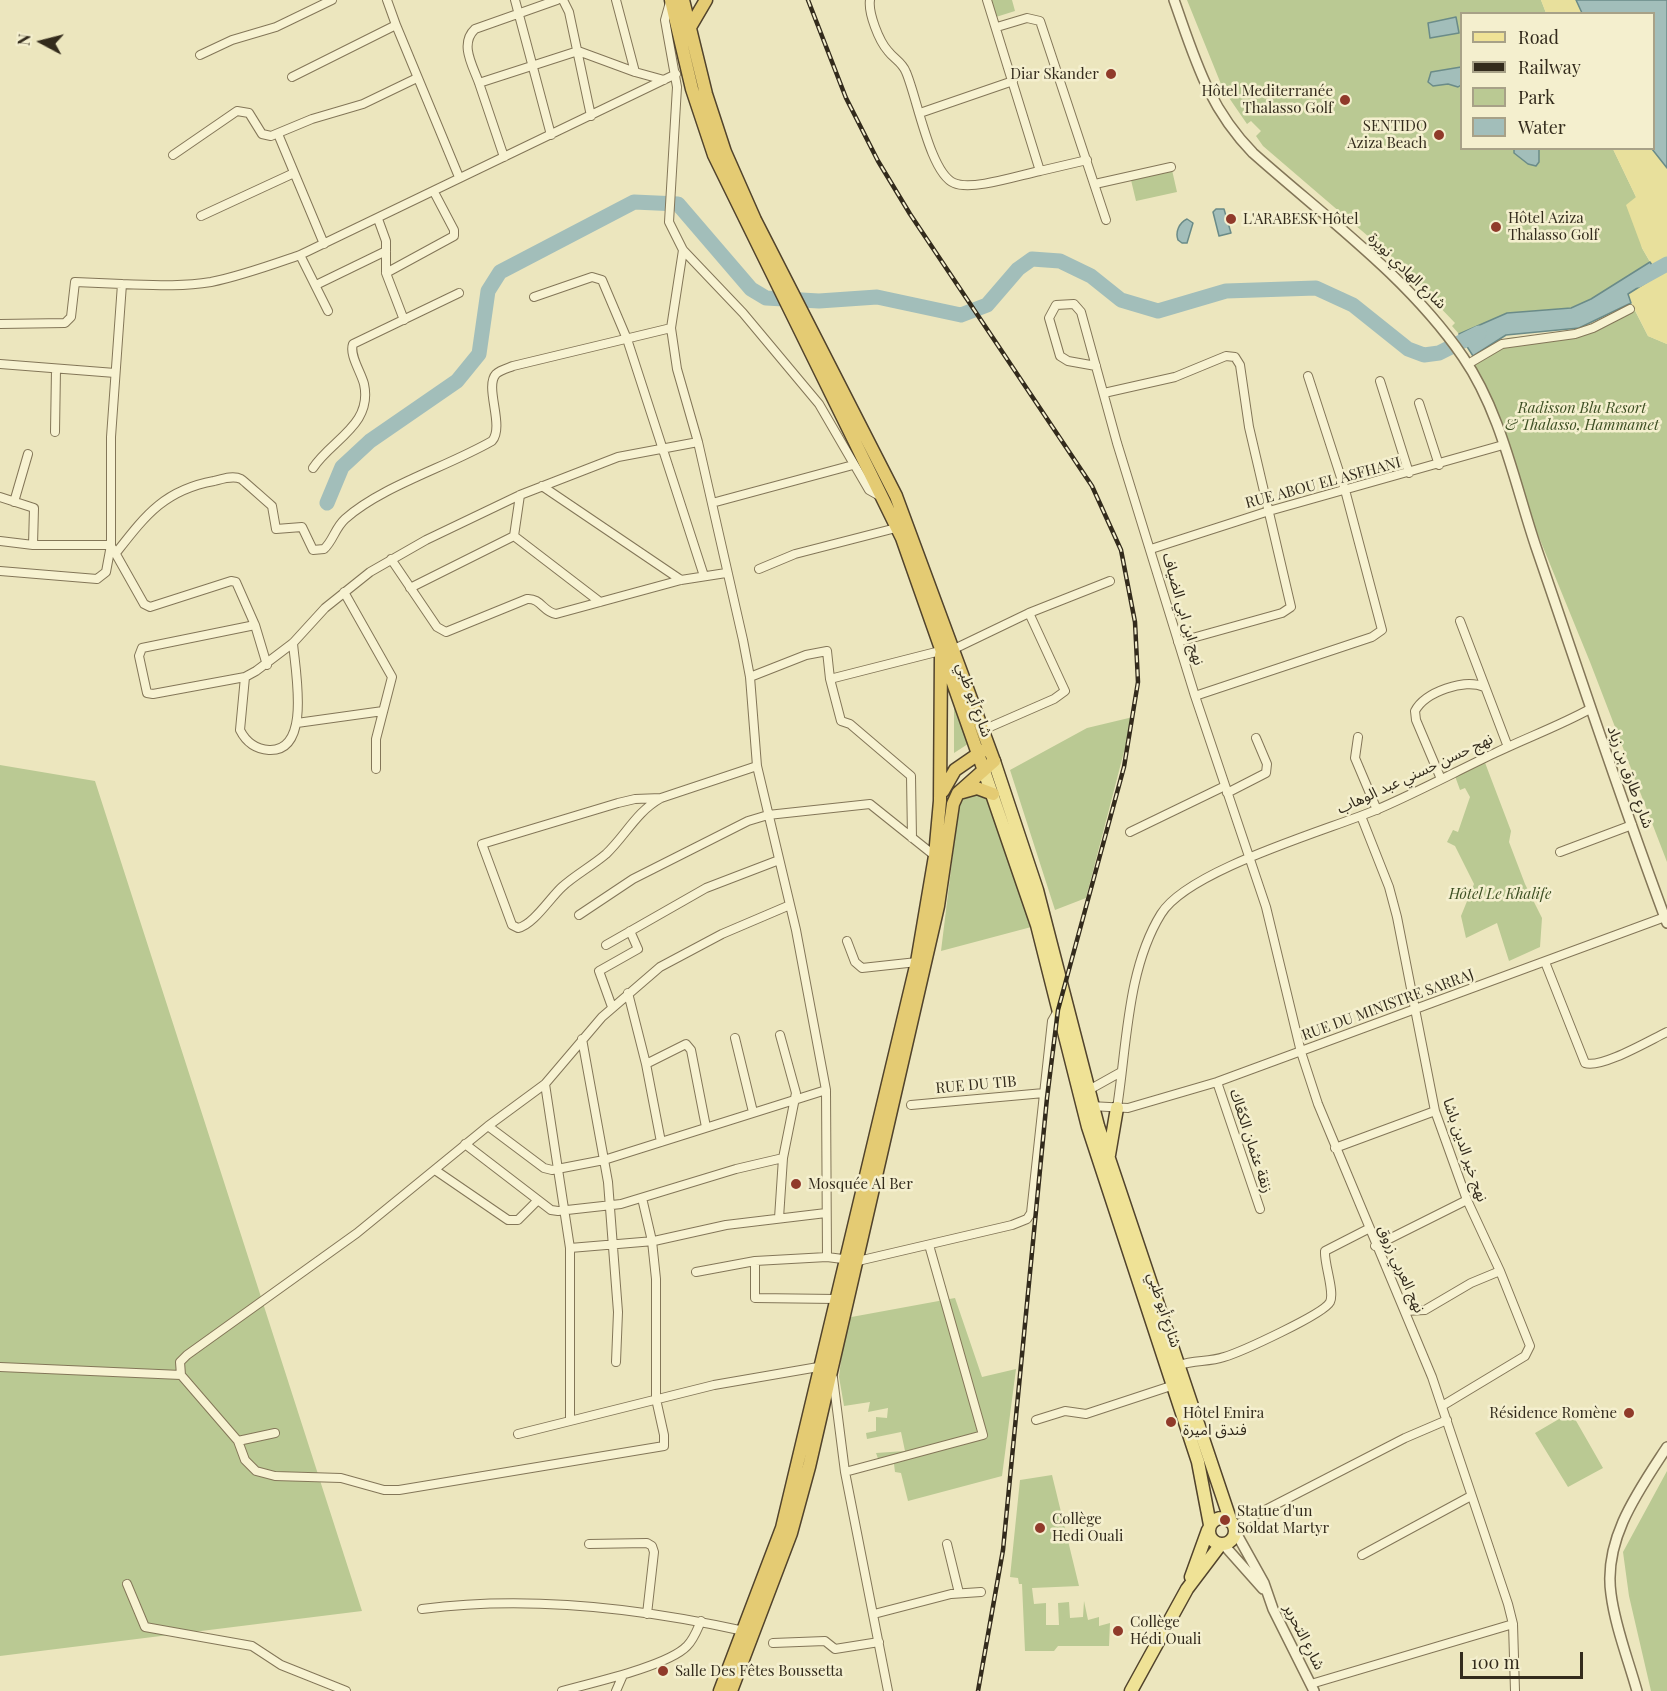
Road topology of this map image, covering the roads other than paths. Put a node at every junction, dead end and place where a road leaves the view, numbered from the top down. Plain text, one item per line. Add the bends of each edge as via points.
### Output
1 (332, 0) edge
2 (387, 0) edge
3 (515, 0) edge
4 (557, 0) edge
5 (563, 0) edge
6 (616, 0) edge
7 (706, 0) edge
8 (870, 0) edge
9 (987, 0) edge
10 (1174, 0) edge
11 (674, 4) edge
12 (518, 12) junction
13 (396, 26) junction
14 (997, 27) junction
15 (689, 29) junction
16 (578, 51) junction
17 (200, 55) dead end
18 (530, 65) junction
19 (635, 72) junction
20 (676, 74) junction
21 (292, 76) dead end
22 (417, 78) junction
23 (664, 80) junction
24 (1013, 81) junction
25 (479, 83) junction
26 (920, 113) junction
27 (591, 116) junction
28 (278, 134) junction
29 (551, 135) junction
30 (173, 155) dead end
31 (504, 157) junction
32 (1087, 160) junction
33 (1171, 167) dead end
34 (1040, 171) junction
35 (294, 173) junction
36 (459, 177) junction
37 (1095, 184) junction
38 (434, 192) junction
39 (201, 216) dead end
40 (378, 219) junction
41 (1106, 220) dead end
42 (324, 244) junction
43 (683, 250) junction
44 (386, 251) junction
45 (300, 255) junction
46 (386, 273) junction
47 (122, 284) junction
48 (316, 285) junction
49 (459, 293) dead end
50 (534, 297) dead end
51 (1630, 309) dead end
52 (328, 311) dead end
53 (404, 320) junction
54 (1, 327) edge
55 (671, 328) junction
56 (627, 339) junction
57 (1466, 362) junction
58 (0, 364) edge
59 (1096, 366) junction
60 (56, 369) junction
61 (115, 373) junction
62 (1308, 376) dead end
63 (1380, 381) dead end
64 (1104, 393) junction
65 (1419, 404) dead end
66 (55, 432) dead end
67 (698, 442) junction
68 (1503, 445) junction
69 (665, 448) junction
70 (28, 454) dead end
71 (853, 465) junction
72 (1439, 465) junction
73 (313, 468) dead end
74 (1409, 473) junction
75 (542, 486) junction
76 (1345, 490) junction
77 (520, 495) junction
78 (0, 497) edge
79 (884, 498) junction
80 (14, 501) junction
81 (712, 503) junction
82 (1269, 510) junction
83 (896, 528) junction
84 (514, 536) junction
85 (0, 541) edge
86 (33, 545) junction
87 (111, 545) junction
88 (1151, 549) junction
89 (116, 553) junction
90 (391, 559) junction
91 (759, 569) dead end
92 (0, 571) edge
93 (726, 573) junction
94 (704, 576) junction
95 (681, 580) junction
96 (1110, 581) dead end
97 (410, 588) junction
98 (344, 592) junction
99 (600, 602) junction
100 (1029, 614) junction
101 (1460, 621) dead end
102 (255, 625) junction
103 (1178, 642) junction
104 (294, 644) junction
105 (945, 652) junction
106 (267, 665) junction
107 (245, 677) junction
108 (750, 677) junction
109 (830, 679) junction
110 (1484, 687) junction
111 (1195, 696) junction
112 (1590, 709) junction
113 (383, 711) junction
114 (297, 723) junction
115 (982, 730) junction
116 (1358, 737) dead end
117 (1256, 738) dead end
118 (1508, 747) junction
119 (983, 751) junction
120 (988, 764) junction
121 (757, 766) junction
122 (376, 769) dead end
123 (1441, 779) junction
124 (1226, 790) junction
125 (958, 793) junction
126 (993, 794) junction
127 (661, 798) junction
128 (940, 801) junction
129 (1377, 810) junction
130 (768, 815) junction
131 (1361, 816) junction
132 (1632, 825) junction
133 (1130, 832) dead end
134 (912, 838) junction
135 (1560, 852) dead end
136 (935, 856) junction
137 (1249, 859) junction
138 (779, 860) junction
139 (790, 905) junction
140 (579, 915) dead end
141 (1666, 920) edge
142 (630, 931) junction
143 (847, 941) dead end
144 (606, 945) dead end
145 (917, 962) junction
146 (1545, 962) junction
147 (628, 993) junction
148 (1062, 1005) junction
149 (612, 1007) junction
150 (1417, 1009) junction
151 (1667, 1032) edge
152 (780, 1035) dead end
153 (735, 1038) dead end
154 (582, 1039) junction
155 (1301, 1052) junction
156 (646, 1065) junction
157 (1121, 1072) junction
158 (1217, 1082) junction
159 (545, 1084) junction
160 (826, 1090) junction
161 (1044, 1093) junction
162 (795, 1099) junction
163 (1086, 1099) junction
164 (911, 1105) dead end
165 (1117, 1108) junction
166 (753, 1112) junction
167 (1435, 1112) junction
168 (488, 1126) junction
169 (706, 1127) junction
170 (661, 1142) junction
171 (465, 1144) junction
172 (1335, 1148) junction
173 (783, 1158) junction
174 (1109, 1159) junction
175 (604, 1160) junction
176 (560, 1169) junction
177 (435, 1170) junction
178 (642, 1198) junction
179 (538, 1200) junction
180 (1467, 1200) junction
181 (610, 1206) junction
182 (1260, 1209) dead end
183 (565, 1211) junction
184 (826, 1213) junction
185 (779, 1218) junction
186 (1368, 1229) junction
187 (652, 1241) junction
188 (614, 1245) junction
189 (929, 1245) junction
190 (1375, 1246) junction
191 (570, 1248) junction
192 (827, 1257) junction
193 (851, 1260) junction
194 (755, 1261) junction
195 (1500, 1270) junction
196 (696, 1272) dead end
197 (836, 1299) junction
198 (1405, 1311) junction
199 (1161, 1330) junction
200 (615, 1362) dead end
201 (1179, 1365) junction
202 (0, 1367) edge
203 (826, 1367) junction
204 (181, 1375) junction
205 (1173, 1385) junction
206 (656, 1399) junction
207 (1442, 1406) junction
208 (570, 1420) junction
209 (1036, 1420) dead end
210 (1447, 1420) junction
211 (275, 1433) dead end
212 (518, 1434) dead end
213 (238, 1441) junction
214 (1667, 1448) edge
215 (845, 1472) junction
216 (1471, 1496) junction
217 (1233, 1526) junction
218 (1209, 1528) junction
219 (589, 1544) dead end
220 (947, 1544) dead end
221 (1222, 1544) junction
222 (1362, 1555) dead end
223 (127, 1584) dead end
224 (1262, 1584) junction
225 (1187, 1589) junction
226 (981, 1592) dead end
227 (960, 1593) junction
228 (422, 1609) dead end
229 (647, 1614) junction
230 (874, 1614) junction
231 (701, 1621) junction
232 (1514, 1624) junction
233 (744, 1631) junction
234 (879, 1642) junction
235 (773, 1643) dead end
236 (623, 1675) junction
237 (1313, 1689) edge
238 (346, 1691) edge
239 (562, 1691) edge
240 (616, 1691) edge
241 (720, 1691) edge
242 (731, 1691) edge
243 (888, 1691) edge
244 (1131, 1691) edge
245 (1515, 1691) edge
246 (1637, 1691) edge

1 - 17 street via 276,27 232,40
2 - 13 street
3 - 12 street
4 - 12 street
5 - 16 street
6 - 19 street
7 - 11 street
7 - 15 highway
8 - 26 street via 870,10 885,47 905,70
9 - 14 street
10 - 57 street, شارع الهادي نويرة via 1205,86 1228,126 1253,153 1404,286
11 - 15 highway, شارع أبو ظبي
11 - 20 street via 665,20
11 - 79 highway, شارع أبو ظبي via 692,89 714,155
12 - 18 street
12 - 25 street via 475,29 466,39
13 - 21 street
13 - 22 street
14 - 24 street
14 - 32 street via 1028,18 1040,21
15 - 105 highway, شارع أبو ظبي via 725,152 755,220 896,496
16 - 18 street
16 - 19 street
16 - 27 street
18 - 25 street
18 - 29 street
19 - 23 street
20 - 23 street
20 - 43 street via 669,222
22 - 28 street via 363,104
22 - 36 street
23 - 27 street
24 - 26 street
24 - 34 street
25 - 31 street
26 - 34 street via 940,170 953,183 972,185
27 - 29 street
28 - 30 street via 262,134 249,113 242,110
28 - 35 street
29 - 31 street
31 - 36 street
32 - 34 street
32 - 37 street
33 - 37 street
35 - 39 street
35 - 42 street
36 - 38 street
37 - 41 street
38 - 40 street
38 - 46 street via 454,235
40 - 42 street
40 - 44 street
42 - 45 street
43 - 55 street
43 - 71 street via 812,394
44 - 46 street
44 - 48 street
45 - 47 street via 211,282
45 - 48 street
46 - 53 street
47 - 54 street via 75,282 71,317 65,323
47 - 61 street
48 - 52 street
49 - 53 street
50 - 56 street via 592,277 600,278
51 - 57 street via 1575,334 1502,344
53 - 73 street via 353,344 364,382 364,402 353,428 326,450
55 - 56 street
55 - 67 street via 682,394
56 - 69 street
56 - 89 street via 498,372 493,380 496,433 492,441 383,495 346,518 324,549 313,550 302,527 276,529 272,506 244,480 233,477 208,482 162,501 148,512
57 - 68 street, شارع الهادي نويرة
58 - 60 street
59 - 59 street, نهج ابن ابي الضياف via 1078,307 1070,303 1056,305 1049,318 1060,356
59 - 64 street, نهج ابن ابي الضياف
60 - 61 street
60 - 66 street
61 - 87 street
62 - 76 street
63 - 74 street
64 - 82 street via 1175,377 1226,356 1235,357 1242,374 1249,427
64 - 88 street, نهج ابن ابي الضياف
65 - 72 street
67 - 69 street
67 - 81 street
68 - 72 street, RUE ABOU EL ASFHANI
68 - 112 street, شارع الهادي نويرة
69 - 75 street via 618,457
69 - 94 street
70 - 80 street
71 - 79 street via 868,490
71 - 81 street
72 - 74 street, RUE ABOU EL ASFHANI
74 - 76 street, RUE ABOU EL ASFHANI
75 - 77 street
75 - 95 street
76 - 82 street, RUE ABOU EL ASFHANI
76 - 111 street via 1382,625 1380,632
77 - 84 street
77 - 90 street
78 - 80 street
79 - 83 highway, شارع أبو ظبي
80 - 86 street via 36,510
81 - 93 street
82 - 88 street, RUE ABOU EL ASFHANI
82 - 103 street via 1291,608
83 - 91 street via 795,554
83 - 105 highway, شارع أبو ظبي
84 - 97 street
84 - 99 street
85 - 86 street
86 - 87 street
87 - 89 street
87 - 92 street via 106,572 97,579
88 - 103 street, نهج ابن ابي الضياف
89 - 102 street via 147,606 234,581
90 - 97 street
90 - 98 street
93 - 94 street
93 - 108 street
94 - 95 street
95 - 99 street
96 - 100 street
97 - 99 street via 443,632 527,599 538,600 556,614
98 - 104 street
98 - 113 street via 390,671 391,684
100 - 105 street
100 - 115 street via 1065,691
101 - 110 street
102 - 106 street
102 - 107 street via 142,648 139,652 145,690 150,694
103 - 111 street, نهج ابن ابي الضياف
104 - 106 street
104 - 114 street
105 - 109 street
105 - 115 highway, شارع أبو ظبي
105 - 119 highway, شارع أبو ظبي
105 - 128 highway
106 - 107 street
107 - 114 street via 240,730 250,744 272,750 282,748 289,743
108 - 109 street via 824,650 828,651
108 - 121 street
109 - 134 street via 841,721 850,724 911,776
110 - 118 street
110 - 123 street via 1470,682 1455,684 1421,703 1415,711
111 - 124 street, نهج ابن ابي الضياف
112 - 118 street, نهج حسن حسني عبد الوهاب
112 - 132 street, شارع طارق بن زياد
113 - 114 street
113 - 122 street via 376,739
115 - 119 highway, شارع أبو ظبي
116 - 129 street via 1355,758
117 - 124 street via 1267,764 1266,773
118 - 123 street, نهج حسن حسني عبد الوهاب
119 - 120 highway, شارع أبو ظبي
119 - 128 highway via 955,770
120 - 125 highway
120 - 126 main road, شارع أبو ظبي
120 - 148 main road, شارع أبو ظبي via 1031,872
121 - 127 street
121 - 130 street
123 - 129 street, نهج حسن حسني عبد الوهاب
124 - 133 street
124 - 137 street, نهج ابن ابي الضياف
125 - 126 highway via 977,788
125 - 193 highway via 950,816 936,916
126 - 148 main road, شارع أبو ظبي
127 - 127 street via 639,813 614,846 563,886 524,927 512,925 482,844 618,803
128 - 136 highway
129 - 131 street, نهج حسن حسني عبد الوهاب
130 - 134 street via 870,804
130 - 138 street
130 - 140 street via 653,868
131 - 137 street, نهج حسن حسني عبد الوهاب
131 - 150 street, نهج خير الدين باشا via 1389,887
132 - 135 street
132 - 141 street, شارع طارق بن زياد
134 - 136 street
136 - 145 highway
137 - 155 street, نهج العربي زروق via 1275,937
137 - 157 street, نهج حسن حسني عبد الوهاب via 1187,888 1162,911 1143,954
138 - 139 street
138 - 142 street via 706,888
139 - 147 street via 677,958
139 - 160 street
141 - 146 street, RUE DU MINISTRE SARRAJ
142 - 144 street
142 - 149 street via 638,949 598,972
143 - 145 street via 855,962 862,968
145 - 193 highway
146 - 150 street, RUE DU MINISTRE SARRAJ
146 - 151 street via 1585,1063 1591,1065 1620,1055
147 - 149 street
147 - 156 street
148 - 161 street via 1052,1021
148 - 163 main road, شارع أبو ظبي
149 - 154 street
150 - 155 street, RUE DU MINISTRE SARRAJ
150 - 167 street, نهج خير الدين باشا
152 - 162 street
153 - 166 street
154 - 159 street
154 - 175 street
155 - 158 street, RUE DU MINISTRE SARRAJ
155 - 172 street, نهج العربي زروق
156 - 169 street via 689,1045
156 - 170 street
157 - 163 street
157 - 165 street, نهج حسن حسني عبد الوهاب
158 - 165 street, RUE DU MINISTRE SARRAJ
158 - 182 street, زنقة عثمان الكعّاك
159 - 168 street
159 - 176 street
160 - 162 street
160 - 184 street
161 - 164 street, RUE DU TIB
161 - 189 street via 1030,1216 1012,1225
162 - 166 street
162 - 173 street
163 - 165 street, RUE DU MINISTRE SARRAJ
163 - 174 main road, شارع أبو ظبي
163 - 199 main road, شارع أبو ظبي
165 - 174 main road
166 - 169 street
167 - 172 street
167 - 180 street, نهج خير الدين باشا
168 - 171 street
168 - 176 street via 544,1168
169 - 170 street
170 - 175 street
171 - 177 street
171 - 179 street
172 - 186 street, نهج العربي زروق
173 - 178 street
173 - 185 street
174 - 199 main road, شارع أبو ظبي
175 - 176 street
175 - 181 street
176 - 183 street
177 - 179 street via 508,1220 518,1220
177 - 204 street via 357,1233 187,1355 180,1362
178 - 181 street
178 - 187 street
179 - 183 street via 551,1210
180 - 190 street
180 - 195 street, نهج خير الدين باشا
181 - 183 street
181 - 188 street
183 - 191 street
184 - 185 street
184 - 192 street
185 - 187 street
186 - 190 street, نهج العربي زروق
186 - 201 street via 1325,1251 1331,1297 1328,1305 1228,1356
187 - 188 street
187 - 206 street via 656,1279
188 - 191 street
188 - 200 street via 618,1312
189 - 193 street
189 - 215 street via 983,1435
190 - 198 street, نهج العربي زروق
191 - 208 street
192 - 193 street
192 - 194 street
193 - 197 highway
193 - 203 highway
194 - 196 street
194 - 197 street via 755,1298
195 - 198 street via 1425,1310
195 - 207 street, نهج خير الدين باشا via 1529,1351
197 - 203 highway
198 - 207 street, نهج العربي زروق
199 - 201 main road, شارع أبو ظبي
199 - 205 main road, شارع أبو ظبي
201 - 217 main road, شارع أبو ظبي
202 - 204 street
203 - 206 street via 714,1384
203 - 215 street
203 - 233 highway via 782,1528
203 - 242 highway via 791,1533
204 - 213 street
205 - 209 street via 1086,1414 1065,1411
205 - 218 main road, شارع أبو ظبي via 1198,1462
206 - 208 street
206 - 213 street via 664,1446 399,1490 384,1490 341,1478 265,1475 250,1467
207 - 210 street, نهج العربي زروق
208 - 212 street
210 - 216 street, نهج العربي زروق
210 - 217 street
211 - 213 street
214 - 246 street via 1635,1497 1612,1557 1611,1594
215 - 230 street
216 - 222 street
216 - 232 street, نهج العربي زروق
217 - 218 main road via 1217,1518
217 - 221 main road via 1232,1540
217 - 224 street, شارع التحرير
218 - 221 main road via 1212,1540
218 - 225 main road
219 - 229 street via 652,1546
220 - 227 street
221 - 224 street, شارع التحرير
221 - 225 main road
223 - 238 street via 145,1627 252,1646 281,1665
224 - 237 street, شارع التحرير
225 - 244 main road
226 - 227 street
227 - 230 street
228 - 229 street via 489,1603
229 - 231 street
230 - 234 street
231 - 233 street
231 - 236 street via 685,1649
232 - 237 street
232 - 245 street, نهج العربي زروق
233 - 241 highway
234 - 235 street via 835,1649 825,1641
234 - 243 street
236 - 239 street
236 - 240 street

